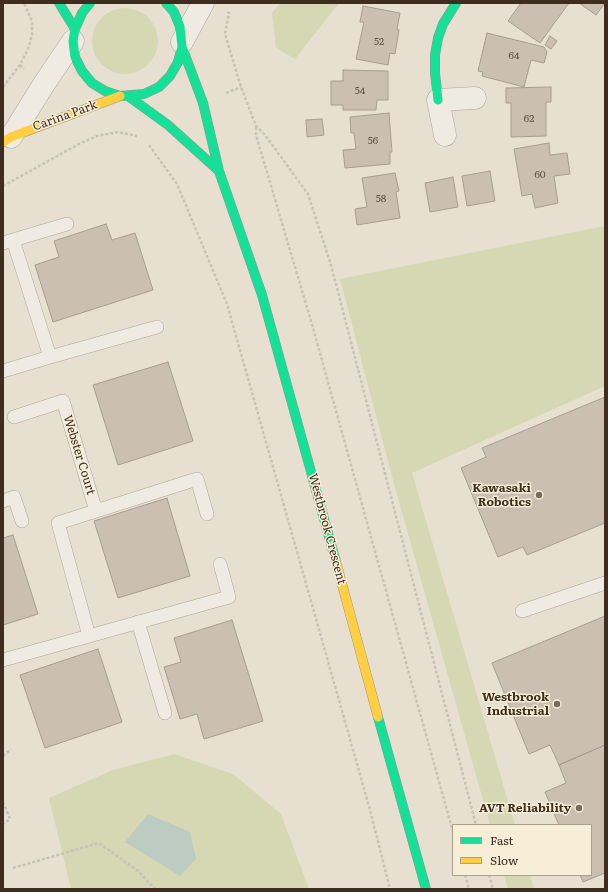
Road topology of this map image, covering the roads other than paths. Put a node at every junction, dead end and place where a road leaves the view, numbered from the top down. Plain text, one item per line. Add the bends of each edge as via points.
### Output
1 (58, 3) edge
2 (90, 3) edge
3 (166, 3) edge
4 (203, 3) edge
5 (456, 3) edge
6 (74, 35) junction
7 (182, 45) junction
8 (124, 96) junction
9 (475, 98) dead end
10 (438, 100) junction
11 (445, 135) dead end
12 (7, 140) edge
13 (219, 171) junction
14 (67, 224) dead end
15 (8, 241) edge
16 (157, 327) dead end
17 (50, 356) junction
18 (3, 371) edge
19 (14, 417) dead end
20 (3, 501) edge
21 (96, 511) junction
22 (207, 514) dead end
23 (22, 521) dead end
24 (220, 564) dead end
25 (605, 583) edge
26 (522, 611) dead end
27 (138, 622) junction
28 (90, 636) junction
29 (3, 660) edge
30 (166, 713) dead end
31 (426, 889) edge

1 - 6 street
2 - 6 street via 82,13
3 - 7 street, Westbrook Crescent via 174,12 180,27
4 - 7 street
5 - 10 street via 438,38 435,55
6 - 8 street, Westbrook Crescent via 75,57 82,71 92,83 105,91
6 - 12 street, Carina Park
7 - 8 street, Carina Park via 178,62 170,76 159,87 144,94
7 - 13 street, Westbrook Crescent via 203,103
8 - 12 street, Carina Park
8 - 13 street, Westbrook Crescent via 168,125
9 - 10 street
10 - 11 street
13 - 31 street, Westbrook Crescent via 262,295
14 - 15 lane
15 - 17 lane
16 - 17 lane
17 - 18 lane
19 - 21 lane, Webster Court via 63,401
20 - 23 lane via 14,497
21 - 22 lane, Webster Court via 197,479
21 - 28 lane, Webster Court via 58,523
24 - 27 lane via 229,596
25 - 26 lane
27 - 28 lane
27 - 30 lane
28 - 29 lane

